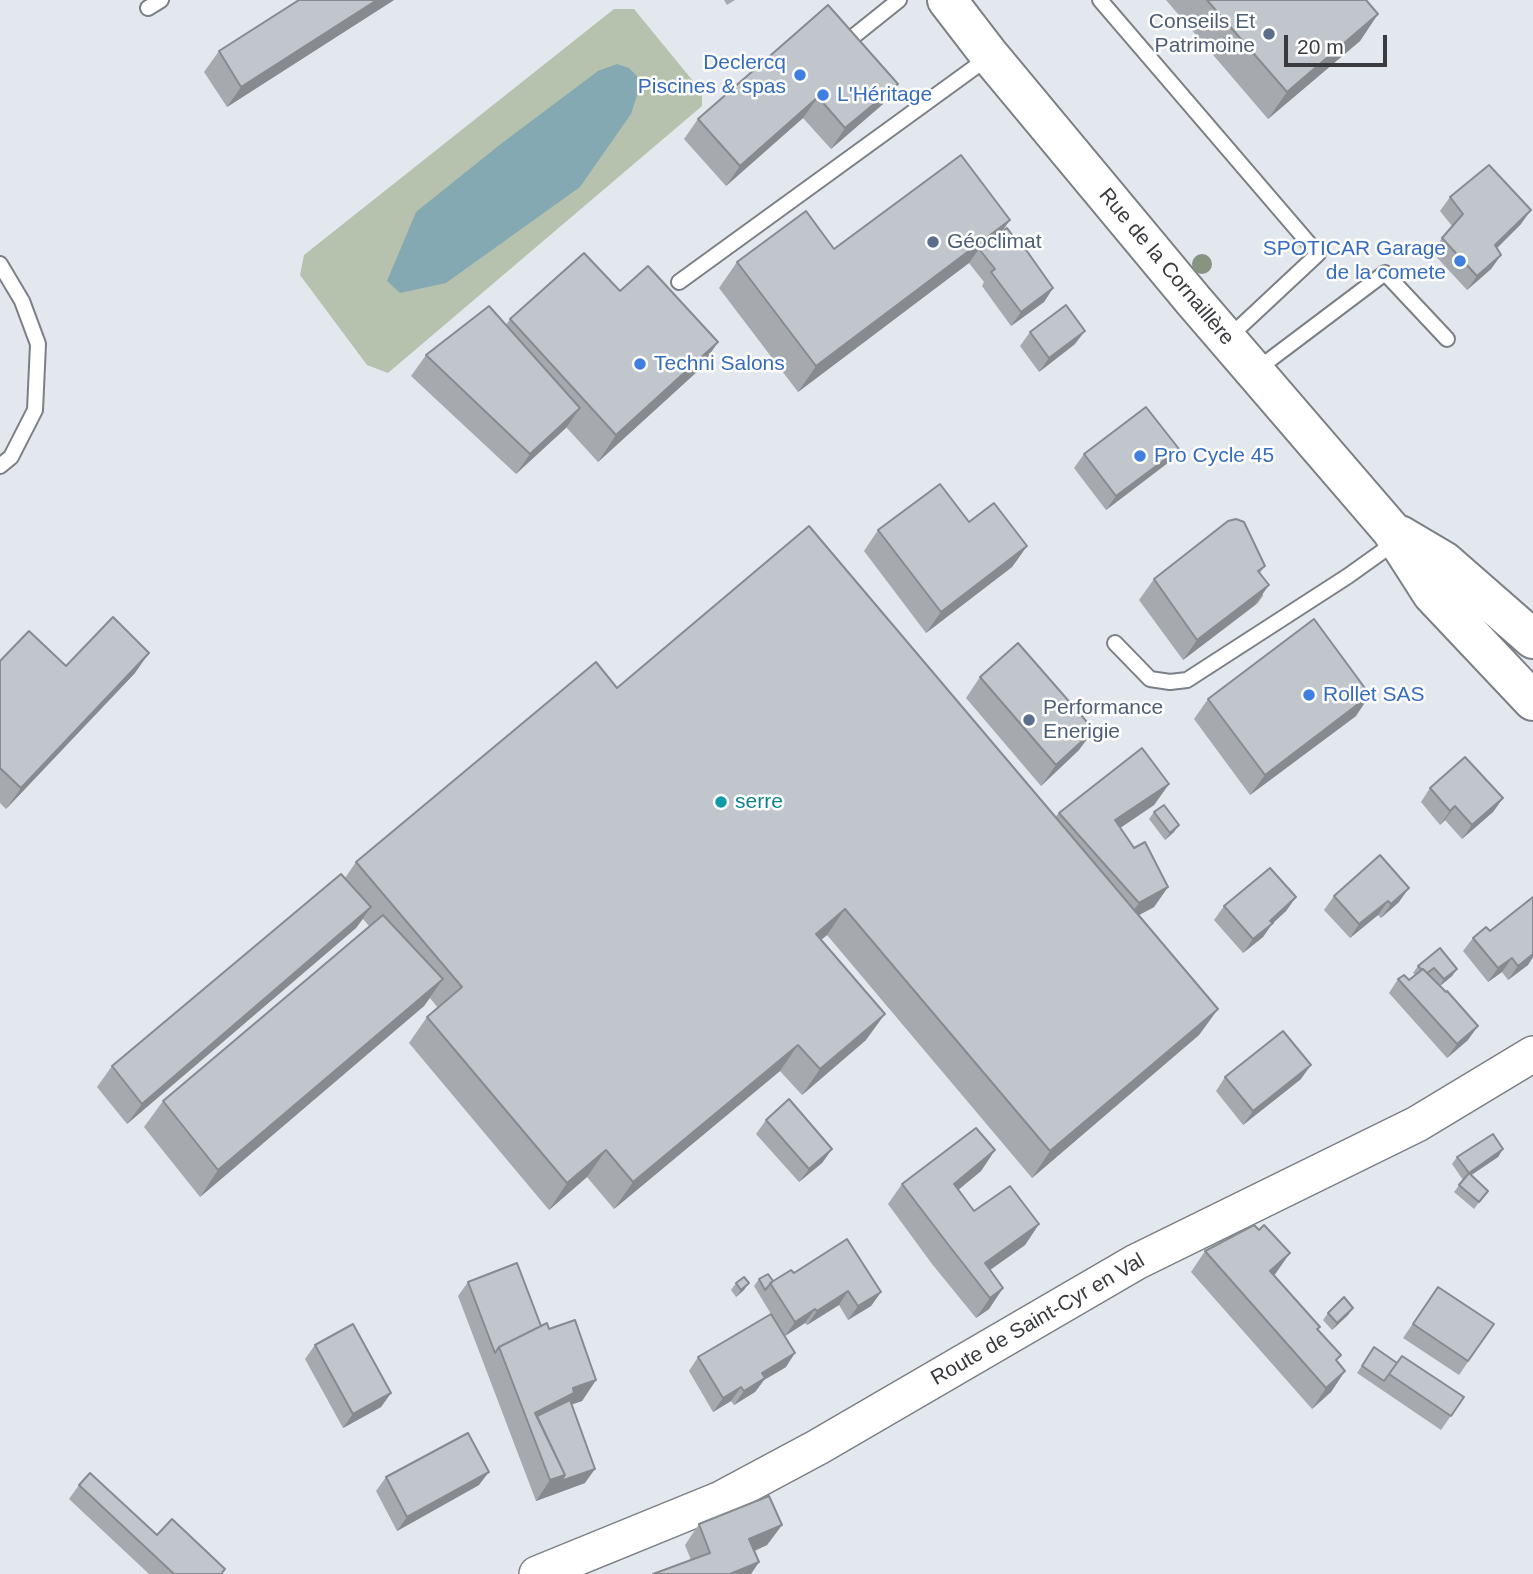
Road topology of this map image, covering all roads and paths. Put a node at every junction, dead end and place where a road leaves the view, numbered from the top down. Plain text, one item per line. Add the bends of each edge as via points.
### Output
1 (899, 0) edge
2 (947, 0) edge
3 (1100, 0) edge
4 (854, 36) edge
5 (990, 56) junction
6 (0, 264) edge
7 (679, 282) dead end
8 (1447, 338) dead end
9 (1226, 340) junction
10 (1254, 372) junction
11 (0, 466) edge
12 (1394, 535) junction
13 (1533, 639) edge
14 (1115, 643) dead end
15 (1533, 701) edge
16 (1533, 1054) edge
17 (537, 1574) edge

1 - 4 lane
2 - 5 main road, Rue de la Cornaillère
3 - 9 lane via 1318,254
5 - 7 lane
5 - 9 main road, Rue de la Cornaillère
6 - 11 lane via 22,301 38,344 35,410 11,457
8 - 10 lane via 1385,273
9 - 10 main road, Rue de la Cornaillère
10 - 12 main road, Rue de la Cornaillère
12 - 13 main road, Rue de la Cornaillère via 1444,561
12 - 14 lane via 1348,576 1187,680 1150,679
12 - 15 main road, Rue de la Cornaillère via 1432,593
16 - 17 street, Route de Saint-Cyr en Val via 1417,1124 1136,1262 721,1499

